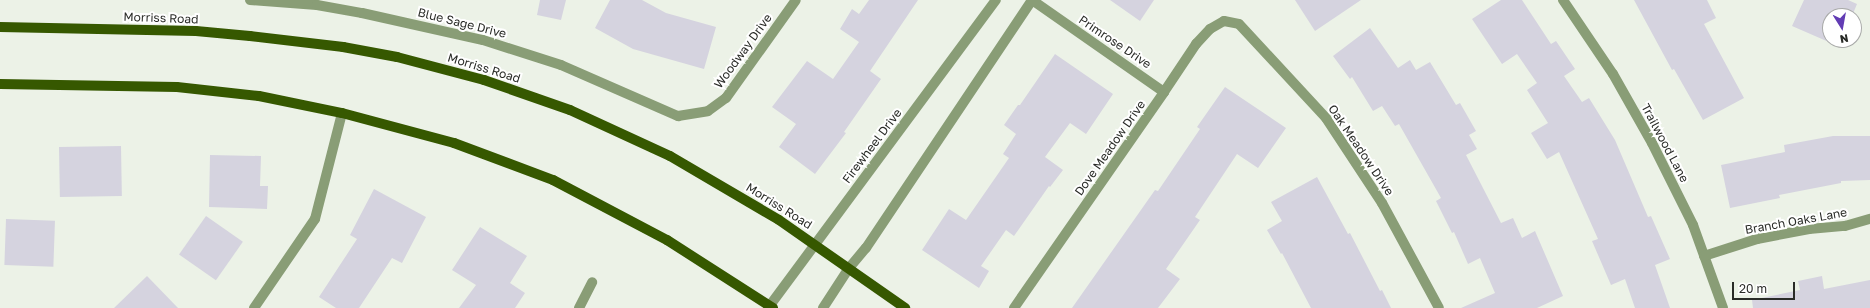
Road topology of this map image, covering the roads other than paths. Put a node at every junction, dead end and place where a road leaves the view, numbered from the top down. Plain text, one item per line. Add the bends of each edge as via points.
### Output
1 (250, 0) edge
2 (796, 0) edge
3 (996, 0) edge
4 (1032, 0) edge
5 (1563, 0) edge
6 (1239, 24) joint
7 (0, 27) edge
8 (0, 84) edge
9 (1164, 92) junction
10 (659, 107) joint
11 (342, 113) junction
12 (1870, 219) edge
13 (814, 244) junction
14 (1704, 256) junction
15 (849, 268) junction
16 (592, 282) dead end
17 (770, 307) edge
18 (254, 308) edge
19 (579, 308) edge
20 (824, 308) edge
21 (905, 308) edge
22 (1014, 308) edge
23 (1439, 308) edge
24 (1723, 308) edge

1 - 10 street, Blue Sage Drive via 355,12 483,40 561,64
2 - 10 street, Woodway Drive via 726,98 708,111 693,114 678,116
3 - 13 street, Firewheel Drive
4 - 9 street, Primrose Drive
4 - 15 street via 866,248
5 - 14 street, Trailwood Lane via 1614,74 1693,225
6 - 9 street, Dove Meadow Drive via 1224,21 1210,30 1196,44
6 - 23 street, Oak Meadow Drive via 1326,118 1382,203
7 - 13 main road, Morriss Road via 196,31 343,47 412,61 484,80 570,110 670,156 779,220
8 - 11 main road via 177,88 259,96
9 - 22 street, Dove Meadow Drive
11 - 17 main road via 454,144 553,180 667,240
11 - 18 street via 315,219
12 - 14 street, Branch Oaks Lane via 1844,226 1809,229 1757,239
13 - 15 main road, Morriss Road
13 - 17 street, Firewheel Drive
14 - 24 street, Trailwood Lane
15 - 20 street
15 - 21 main road, Morriss Road
16 - 19 street

